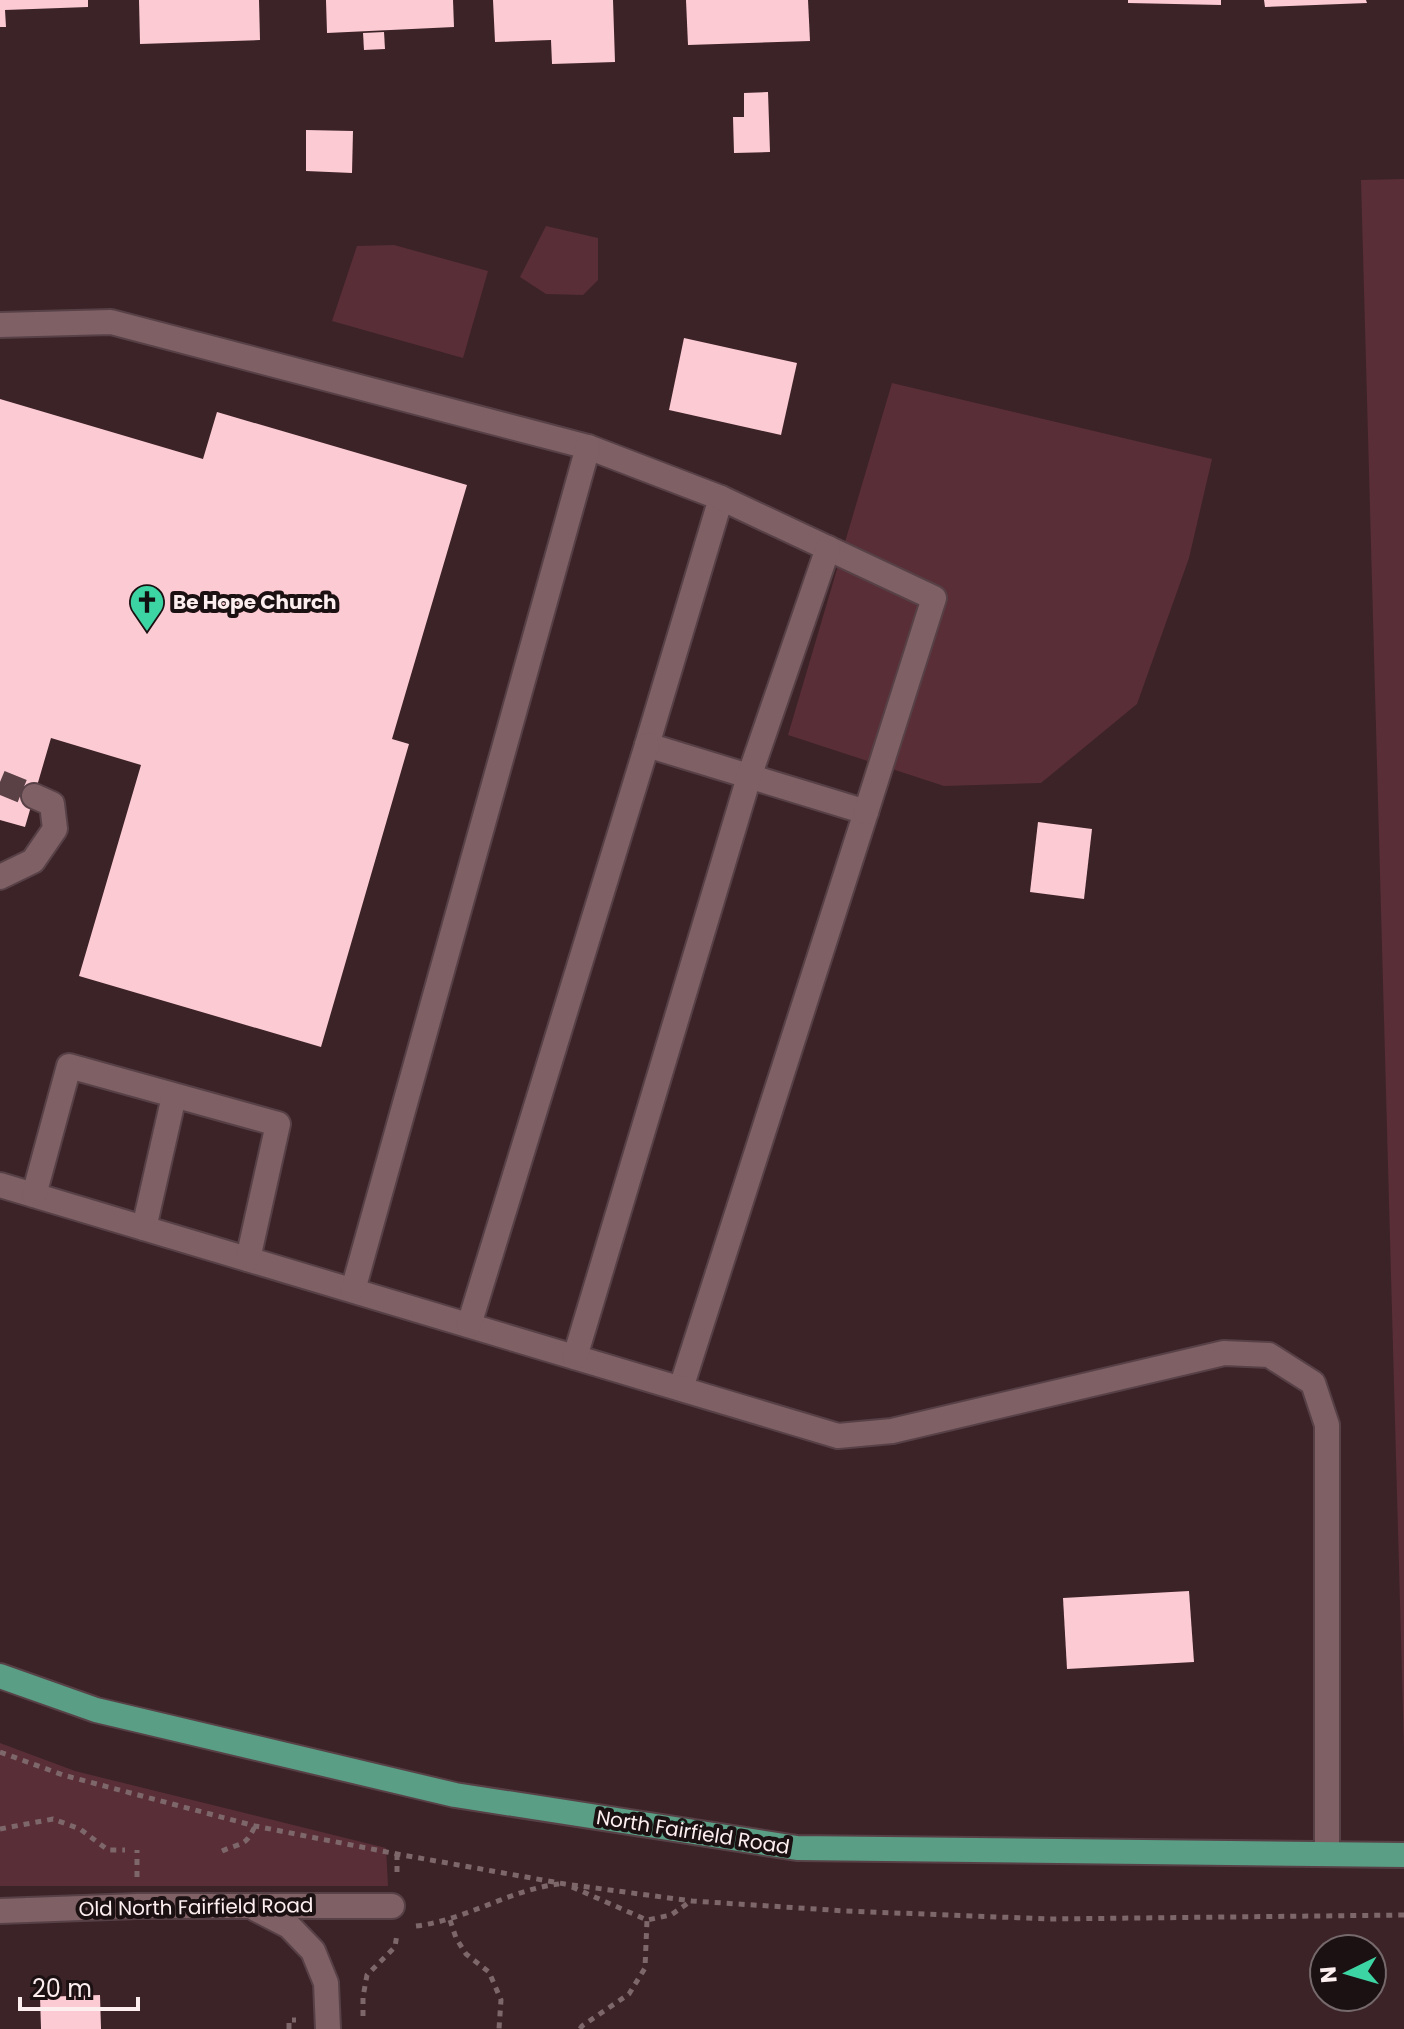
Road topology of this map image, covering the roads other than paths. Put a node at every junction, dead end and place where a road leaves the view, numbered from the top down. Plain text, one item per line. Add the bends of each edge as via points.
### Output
1 (0, 325) edge
2 (588, 447) junction
3 (721, 498) junction
4 (828, 548) junction
5 (647, 745) junction
6 (749, 777) junction
7 (34, 796) tunnel mouth
8 (866, 812) junction
9 (0, 877) edge
10 (174, 1096) junction
11 (0, 1185) edge
12 (34, 1195) junction
13 (144, 1228) junction
14 (248, 1259) junction
15 (353, 1290) junction
16 (469, 1325) junction
17 (575, 1357) junction
18 (681, 1388) junction
19 (0, 1676) edge
20 (1327, 1854) junction
21 (1404, 1855) edge
22 (250, 1906) junction
23 (0, 1911) edge
24 (395, 1917) road end
25 (328, 2029) edge

1 - 2 street via 111,322
2 - 3 street
2 - 15 street
3 - 4 street
3 - 5 street
4 - 6 street
4 - 8 street via 934,598
5 - 6 street
5 - 16 street
6 - 8 street
6 - 17 street
7 - 9 street via 52,804 55,829 33,861
8 - 18 street
10 - 12 street via 69,1066
10 - 13 street
10 - 14 street via 278,1124
11 - 12 street
12 - 13 street
13 - 14 street
14 - 15 street
15 - 16 street
16 - 17 street
17 - 18 street
18 - 20 street via 838,1436 892,1431 1224,1353 1269,1355 1313,1383 1327,1425
19 - 20 main road, North Fairfield Road via 96,1710 455,1795 797,1848
20 - 21 main road, North Fairfield Road
22 - 23 street, Old North Fairfield Road
22 - 24 street, Old North Fairfield Road
22 - 25 street via 289,1926 313,1951 326,1983

